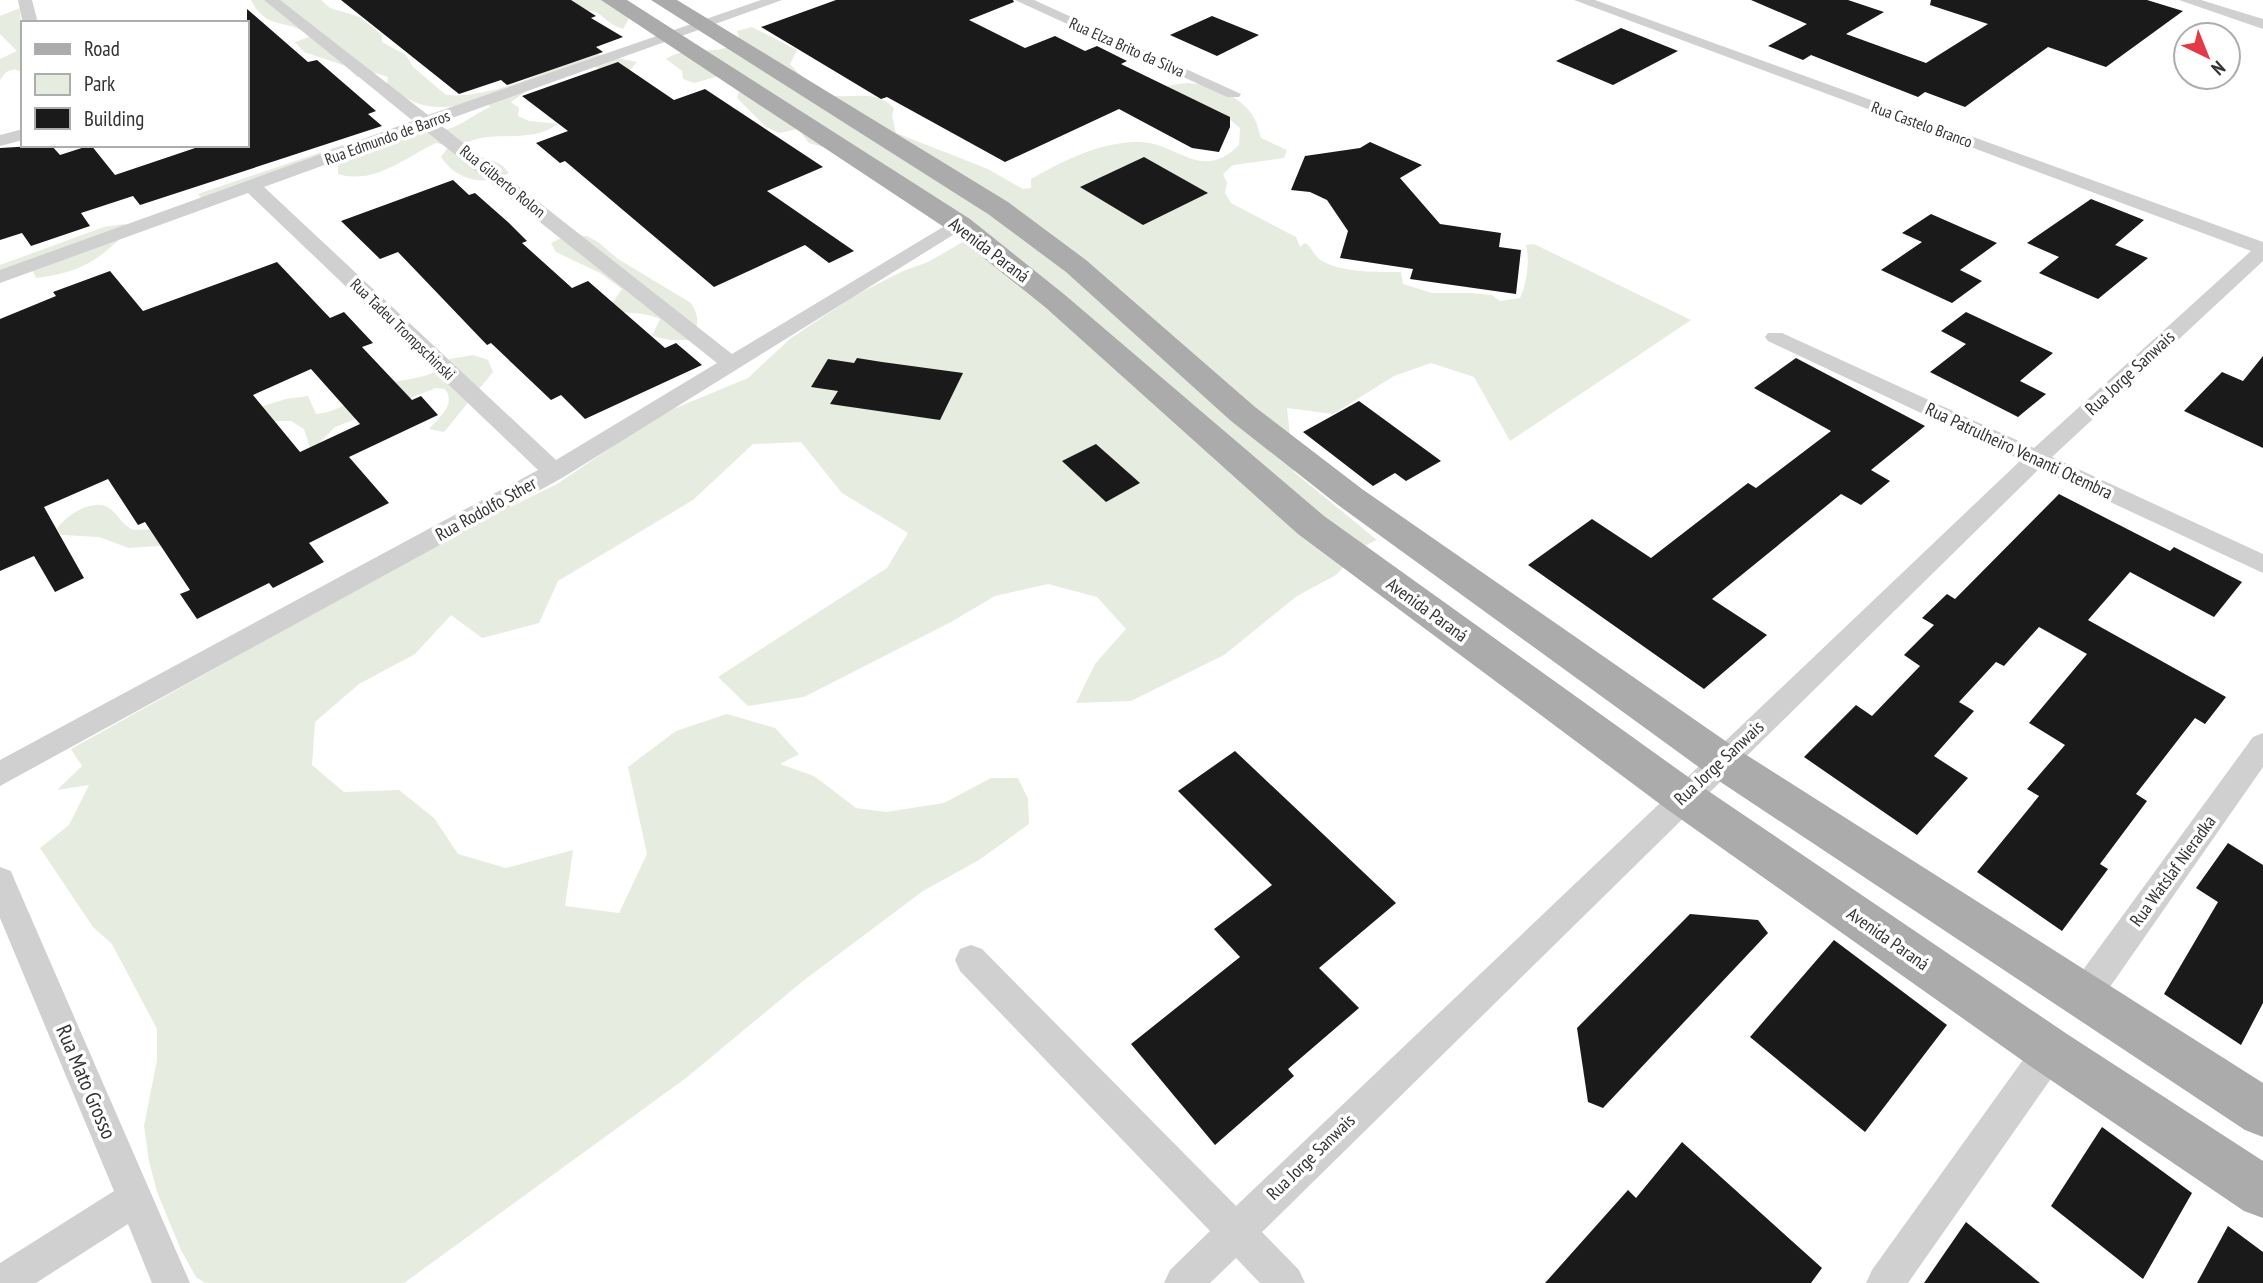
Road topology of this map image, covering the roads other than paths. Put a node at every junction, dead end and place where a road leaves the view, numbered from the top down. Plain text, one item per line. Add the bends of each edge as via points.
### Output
1 (25, 0) edge
2 (271, 0) edge
3 (612, 0) edge
4 (662, 0) edge
5 (775, 0) edge
6 (1022, 0) edge
7 (1581, 0) edge
8 (1632, 0) edge
9 (2186, 0) edge
10 (1609, 10) junction
11 (30, 21) edge
12 (2263, 24) edge
13 (703, 25) junction
14 (667, 37) junction
15 (1233, 94) dead end
16 (428, 121) junction
17 (21, 135) edge
18 (0, 141) edge
19 (252, 186) junction
20 (960, 225) junction
21 (2263, 250) edge
22 (0, 277) edge
23 (1775, 337) dead end
24 (733, 365) junction
25 (2036, 459) junction
26 (554, 472) junction
27 (2263, 564) edge
28 (2263, 745) edge
29 (1722, 761) junction
30 (0, 774) edge
31 (1683, 797) junction
32 (0, 881) edge
33 (971, 960) dead end
34 (2084, 996) junction
35 (2050, 1051) junction
36 (2263, 1112) edge
37 (2263, 1192) edge
38 (135, 1198) junction
39 (1237, 1229) junction
40 (2, 1283) edge
41 (171, 1283) edge
42 (1183, 1283) edge
43 (1286, 1283) edge
44 (1885, 1283) edge

1 - 11 street
2 - 16 street, Rua Gilberto Rolon
3 - 14 main road, Avenida Paraná
4 - 13 main road, Avenida Paraná
5 - 13 street, Rua Edmundo de Barros
6 - 15 street, Rua Elza Brito da Silva
7 - 10 street, Rua Castelo Branco
8 - 10 street
9 - 12 street
10 - 21 street, Rua Castelo Branco
13 - 14 street, Rua Edmundo de Barros
13 - 29 main road, Avenida Paraná via 998,208 1076,266 1243,414 1339,489
14 - 16 street, Rua Edmundo de Barros
14 - 20 main road, Avenida Paraná
16 - 19 street, Rua Edmundo de Barros
16 - 24 street, Rua Gilberto Rolon
17 - 18 street
19 - 22 street, Rua Edmundo de Barros
19 - 26 street, Rua Tadeu Trompschinski
20 - 24 street, Rua Rodolfo Sther
20 - 31 main road, Avenida Paraná via 1055,301 1311,525
21 - 25 street, Rua Jorge Sanwais
23 - 25 street, Rua Patrulheiro Venanti Otembra
24 - 26 street, Rua Rodolfo Sther
25 - 27 street, Rua Patrulheiro Venanti Otembra
25 - 29 street, Rua Jorge Sanwais
26 - 30 street, Rua Rodolfo Sther
28 - 34 street, Rua Watslaf Nieradka
29 - 31 street, Rua Jorge Sanwais
29 - 34 main road, Avenida Paraná
31 - 35 main road, Avenida Paraná
31 - 39 street, Rua Jorge Sanwais
32 - 38 street, Rua Mato Grosso
33 - 39 street
34 - 36 main road, Avenida Paraná
35 - 37 main road, Avenida Paraná
35 - 44 street
38 - 40 street
38 - 41 street, Rua Mato Grosso
39 - 42 street, Rua Jorge Sanwais
39 - 43 street

